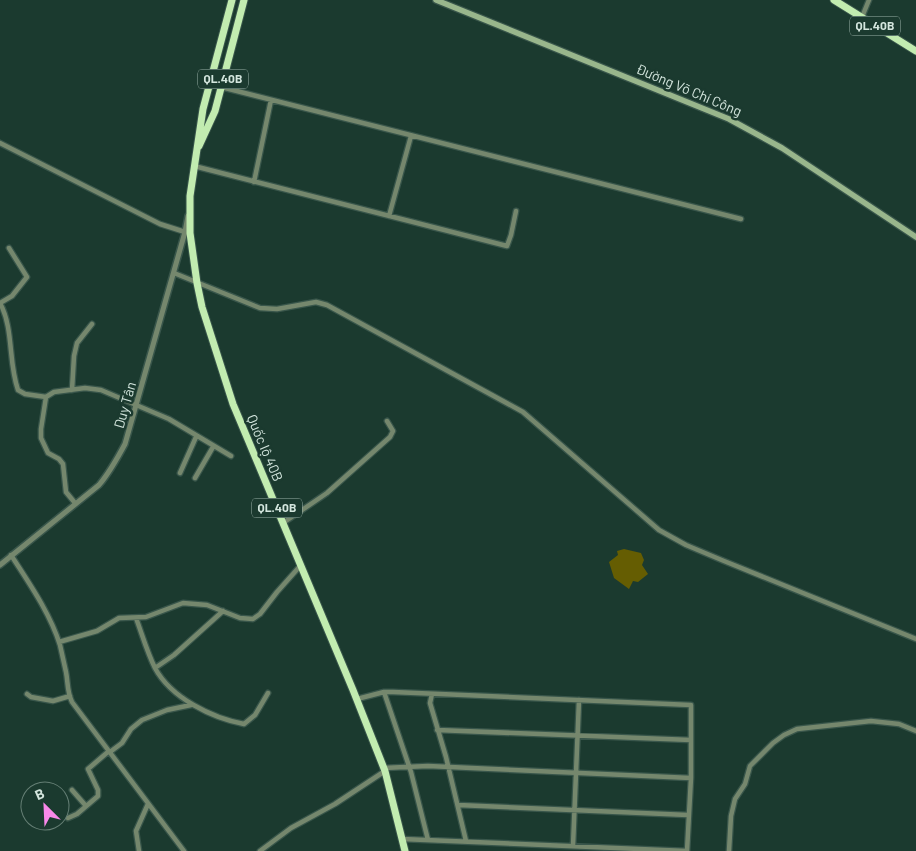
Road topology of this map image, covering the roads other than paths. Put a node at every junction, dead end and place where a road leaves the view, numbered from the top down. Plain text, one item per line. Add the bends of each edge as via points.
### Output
1 (232, 0) edge
2 (244, 0) edge
3 (436, 0) edge
4 (834, 0) edge
5 (868, 0) edge
6 (862, 17) junction
7 (916, 51) edge
8 (221, 87) junction
9 (271, 100) junction
10 (412, 136) junction
11 (1, 145) edge
12 (195, 155) junction
13 (194, 166) junction
14 (254, 182) junction
15 (190, 203) junction
16 (516, 212) dead end
17 (389, 216) junction
18 (741, 219) dead end
19 (185, 232) junction
20 (916, 237) edge
21 (9, 248) dead end
22 (174, 273) junction
23 (198, 283) junction
24 (0, 303) edge
25 (92, 324) dead end
26 (72, 390) junction
27 (46, 397) junction
28 (136, 406) junction
29 (387, 421) dead end
30 (196, 437) junction
31 (212, 446) junction
32 (231, 456) dead end
33 (180, 473) dead end
34 (195, 478) dead end
35 (75, 503) junction
36 (283, 523) junction
37 (11, 555) junction
38 (0, 564) edge
39 (301, 565) junction
40 (223, 611) junction
41 (136, 618) junction
42 (916, 639) edge
43 (59, 642) junction
44 (155, 668) junction
45 (384, 692) junction
46 (268, 693) dead end
47 (27, 694) dead end
48 (432, 694) junction
49 (70, 696) junction
50 (356, 699) junction
51 (579, 700) junction
52 (191, 704) junction
53 (437, 730) junction
54 (916, 731) edge
55 (578, 736) junction
56 (691, 740) junction
57 (110, 752) junction
58 (409, 766) junction
59 (448, 767) junction
60 (384, 770) junction
61 (576, 773) junction
62 (691, 778) junction
63 (72, 790) dead end
64 (148, 804) junction
65 (458, 805) junction
66 (86, 806) junction
67 (574, 810) junction
68 (688, 815) junction
69 (70, 817) edge
70 (402, 838) junction
71 (428, 840) junction
72 (466, 841) junction
73 (572, 846) junction
74 (139, 851) edge
75 (184, 851) edge
76 (260, 851) edge
77 (405, 851) edge
78 (687, 851) edge
79 (728, 851) edge

1 - 12 highway, Quốc lộ 40B / QL.40B via 203,109
2 - 8 highway, Quốc lộ 40B / QL.40B
3 - 20 main road, Đường Võ Chí Công via 729,119 782,148
4 - 6 highway, QL.40B
5 - 6 street
6 - 7 highway, QL.40B
8 - 9 street
8 - 12 highway, Quốc lộ 40B / QL.40B
9 - 10 street
9 - 14 street
10 - 17 street
10 - 18 street
11 - 19 street via 160,224
12 - 13 highway, Quốc lộ 40B / QL.40B
13 - 14 street
13 - 15 highway, Quốc lộ 40B / QL.40B
14 - 17 street
15 - 19 street, Duy Tân
15 - 23 highway, Quốc lộ 40B / QL.40B via 190,233
16 - 17 street via 506,246
19 - 22 street, Duy Tân
21 - 24 street via 26,277 12,296
22 - 23 street
22 - 28 street, Duy Tân
23 - 36 highway, Quốc lộ 40B / QL.40B via 202,307 233,404
23 - 42 street via 260,308 277,309 316,302 327,305 523,412 659,530 686,545
24 - 27 street via 6,317 18,390
25 - 26 street via 77,342
26 - 27 street via 54,392
26 - 28 street via 101,390
27 - 35 street via 41,438 48,453 63,464 66,492
28 - 30 street via 168,419
28 - 35 street, Duy Tân via 125,444 111,470 99,485
29 - 36 street via 393,431 386,440 327,493
30 - 31 street
30 - 33 street
31 - 32 street
31 - 34 street
35 - 37 street, Duy Tân
36 - 39 highway, Quốc lộ 40B / QL.40B
37 - 38 street, Duy Tân
37 - 43 street
39 - 40 street via 256,618 246,620
39 - 50 highway, Quốc lộ 40B / QL.40B
40 - 41 street via 207,605 184,603 151,616
40 - 44 street
41 - 43 street via 123,617 97,631
41 - 44 street
43 - 49 street
44 - 52 street
45 - 48 street
45 - 50 street
45 - 58 street
46 - 52 street via 255,715 244,724
47 - 49 street via 53,701
48 - 51 street
48 - 53 street via 430,703
49 - 57 street
50 - 60 highway, Quốc lộ 40B / QL.40B
51 - 55 street
51 - 56 street via 691,705
52 - 57 street via 142,720
53 - 55 street
53 - 59 street
54 - 79 street via 899,724 871,721 796,729 784,735 750,766 745,784 735,799
55 - 56 street
55 - 61 street
56 - 62 street
57 - 64 street
57 - 66 street via 88,769 99,794
58 - 59 street
58 - 60 street
58 - 71 street
59 - 61 street
59 - 65 street
60 - 70 highway, Quốc lộ 40B / QL.40B
60 - 76 street
61 - 62 street
61 - 67 street
62 - 68 street
63 - 66 street
64 - 74 street via 136,831
64 - 75 street
65 - 67 street
65 - 72 street
66 - 69 street
67 - 68 street
67 - 73 street
68 - 78 street
70 - 71 street
70 - 77 highway, Quốc lộ 40B / QL.40B
71 - 72 street
72 - 73 street
73 - 78 street

